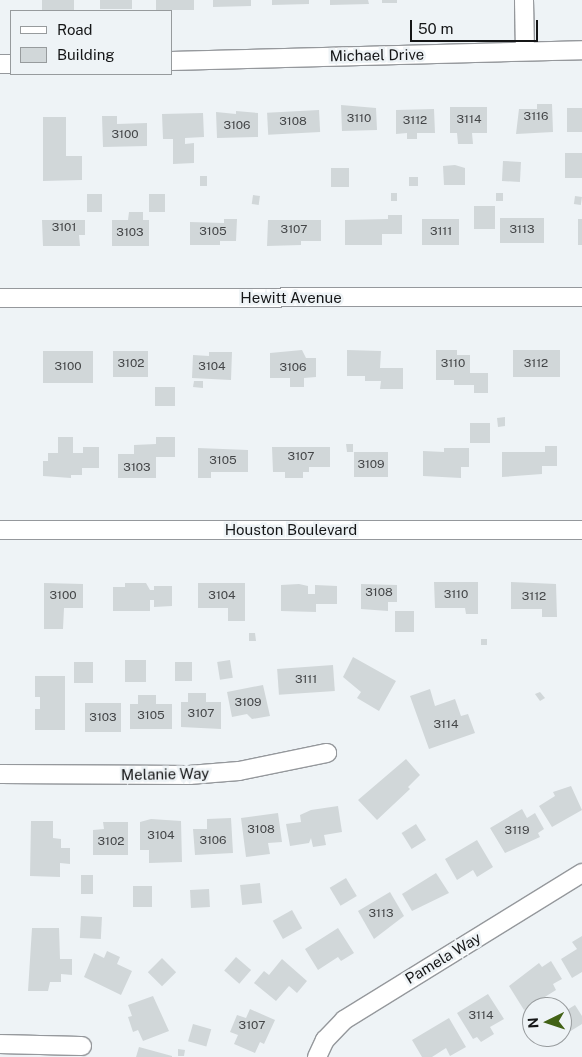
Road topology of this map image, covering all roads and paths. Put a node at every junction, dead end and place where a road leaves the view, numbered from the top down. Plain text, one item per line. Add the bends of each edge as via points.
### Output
1 (524, 0) edge
2 (582, 50) edge
3 (525, 52) junction
4 (172, 61) edge
5 (582, 297) edge
6 (0, 298) edge
7 (0, 530) edge
8 (582, 530) edge
9 (327, 753) dead end
10 (0, 774) edge
11 (582, 873) edge
12 (0, 1044) edge
13 (82, 1046) dead end
14 (317, 1057) edge

1 - 3 street
2 - 3 street, Michael Drive
3 - 4 street, Michael Drive
5 - 6 street, Hewitt Avenue
7 - 8 street, Houston Boulevard
9 - 10 street, Melanie Way via 239,771 189,775
11 - 14 street, Pamela Way via 344,1020 326,1040
12 - 13 street

